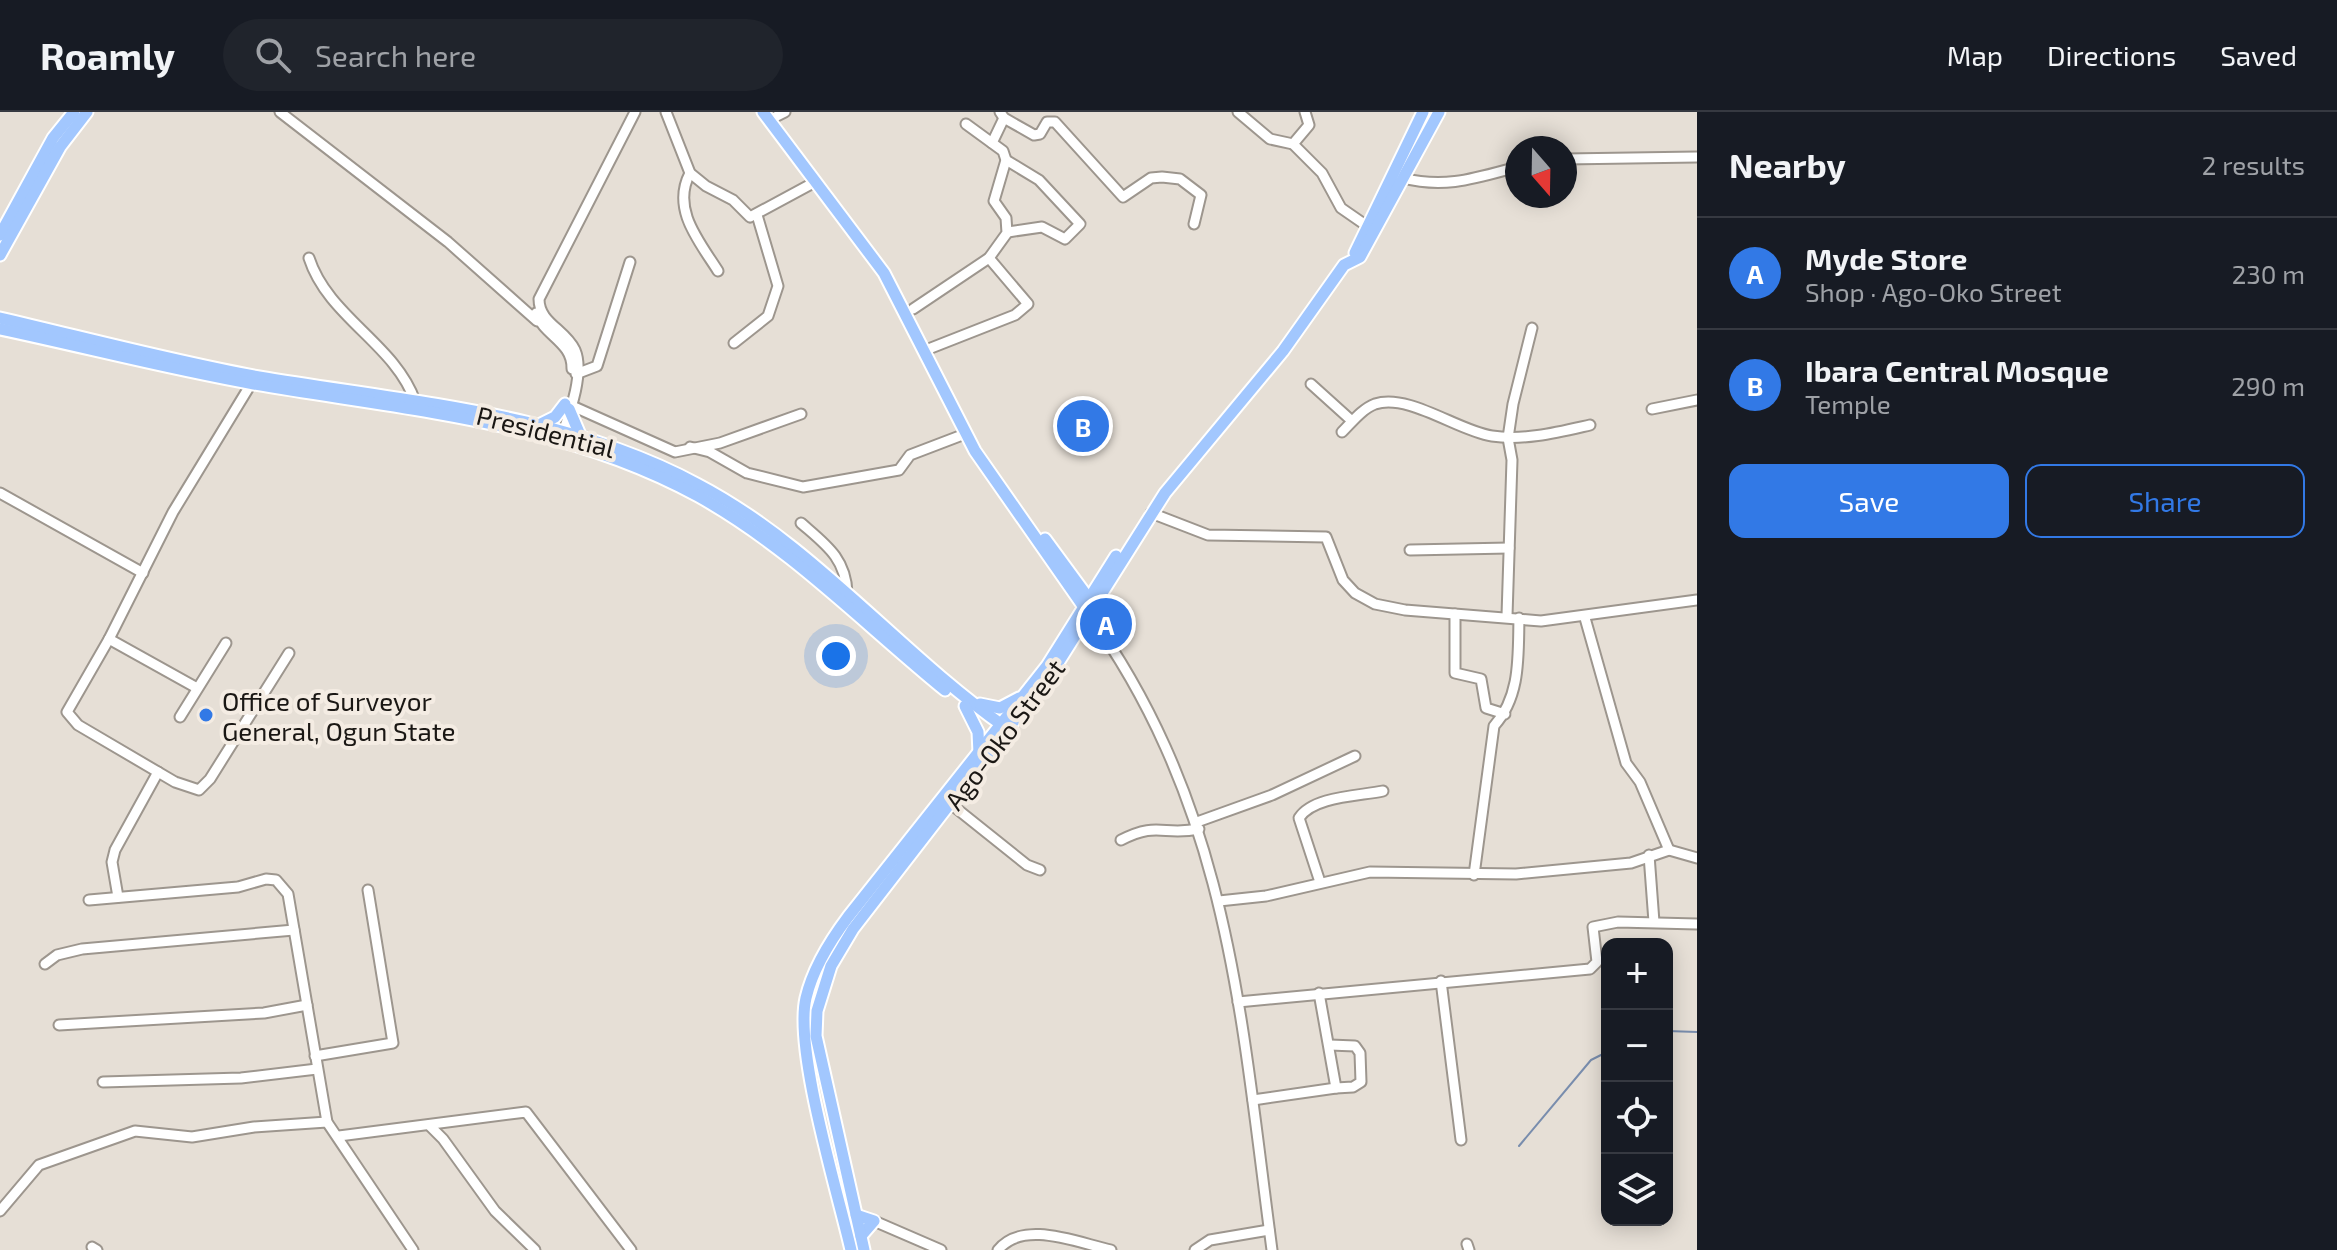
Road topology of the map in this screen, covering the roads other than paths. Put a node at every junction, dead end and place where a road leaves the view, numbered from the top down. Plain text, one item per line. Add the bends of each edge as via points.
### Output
1 (74, 112) edge
2 (87, 112) edge
3 (280, 112) edge
4 (628, 112) edge
5 (635, 112) edge
6 (666, 112) edge
7 (1238, 112) edge
8 (1305, 112) edge
9 (1423, 112) edge
10 (1439, 112) edge
11 (773, 113) edge
12 (1002, 115) edge
13 (966, 124) dead end
14 (992, 143) junction
15 (1293, 144) junction
16 (1697, 157) edge
17 (1577, 159) edge
18 (1006, 160) junction
19 (1505, 170) edge
20 (690, 173) junction
21 (1403, 178) junction
22 (815, 182) junction
23 (757, 215) junction
24 (1194, 224) dead end
25 (1367, 226) junction
26 (1008, 232) junction
27 (0, 235) edge
28 (0, 255) edge
29 (1357, 256) junction
30 (309, 258) dead end
31 (989, 258) junction
32 (630, 262) dead end
33 (1341, 263) junction
34 (718, 271) dead end
35 (913, 309) junction
36 (0, 318) edge
37 (542, 325) junction
38 (1532, 328) dead end
39 (0, 329) edge
40 (734, 343) dead end
41 (931, 348) junction
42 (576, 374) junction
43 (254, 380) junction
44 (1311, 384) dead end
45 (1697, 400) edge
46 (415, 401) junction
47 (568, 406) junction
48 (1652, 409) dead end
49 (801, 414) dead end
50 (1352, 421) junction
51 (539, 425) junction
52 (1590, 425) dead end
53 (1342, 432) dead end
54 (560, 433) junction
55 (965, 434) junction
56 (580, 435) junction
57 (1508, 438) junction
58 (690, 447) junction
59 (0, 493) edge
60 (1151, 513) junction
61 (801, 523) dead end
62 (1509, 548) junction
63 (1410, 550) dead end
64 (143, 573) junction
65 (847, 593) junction
66 (1697, 600) edge
67 (1089, 606) junction
68 (1455, 614) junction
69 (1507, 616) junction
70 (1519, 618) junction
71 (1585, 618) junction
72 (109, 639) junction
73 (226, 643) dead end
74 (289, 653) dead end
75 (197, 688) junction
76 (1026, 692) junction
77 (968, 704) junction
78 (1505, 714) junction
79 (180, 717) dead end
80 (1003, 730) junction
81 (979, 753) junction
82 (1355, 756) dead end
83 (158, 772) junction
84 (1383, 791) dead end
85 (952, 805) junction
86 (1198, 826) junction
87 (1121, 840) dead end
88 (1669, 850) junction
89 (1649, 855) junction
90 (1697, 858) edge
91 (1040, 870) dead end
92 (1474, 875) junction
93 (1320, 882) junction
94 (368, 890) dead end
95 (118, 897) junction
96 (89, 900) dead end
97 (1219, 901) junction
98 (1654, 922) junction
99 (1697, 924) edge
100 (294, 930) junction
101 (45, 964) dead end
102 (1441, 981) junction
103 (1319, 993) junction
104 (1238, 1002) junction
105 (307, 1005) junction
106 (59, 1025) dead end
107 (1330, 1045) junction
108 (315, 1056) junction
109 (317, 1069) junction
110 (103, 1082) dead end
111 (1336, 1088) junction
112 (1253, 1100) junction
113 (327, 1122) junction
114 (429, 1125) junction
115 (339, 1136) junction
116 (1461, 1140) dead end
117 (0, 1211) edge
118 (856, 1215) junction
119 (874, 1221) junction
120 (1269, 1230) junction
121 (861, 1236) junction
122 (413, 1250) edge
123 (535, 1250) edge
124 (631, 1250) edge
125 (851, 1250) edge
126 (864, 1250) edge
127 (941, 1250) edge
128 (998, 1250) edge
129 (1111, 1250) edge
130 (1195, 1250) edge
131 (1272, 1250) edge

1 - 27 main road via 53,138
2 - 28 main road via 60,147
3 - 37 street via 448,242
4 - 37 street via 540,286 535,309
5 - 42 street via 539,299 544,317 573,347
6 - 20 street
7 - 15 street via 1270,139
8 - 15 street via 1309,125
9 - 25 main road
10 - 21 main road
11 - 22 main road
11 - 35 main road
12 - 14 street
12 - 24 street via 1034,135 1047,122 1055,122 1123,197 1151,178 1180,179 1201,195
13 - 14 street
14 - 18 street
15 - 25 street via 1322,173 1341,208
16 - 17 street
18 - 26 street via 994,201
18 - 26 street via 1039,180 1080,224 1065,239 1042,227
19 - 21 street via 1429,185
20 - 23 street via 727,195 750,217
20 - 34 street via 683,186 685,215
21 - 29 main road
22 - 23 street
22 - 55 main road via 896,292
23 - 40 street via 778,286 768,316
25 - 29 main road
26 - 31 street
29 - 33 main road
30 - 46 street via 323,290 406,381
31 - 35 street
31 - 41 street via 1028,304 1015,315
32 - 42 street via 597,366
33 - 60 main road, Ago-Oko Street via 1283,351
33 - 67 main road via 1161,488
35 - 41 main road
36 - 43 main road, Presidential
37 - 47 street via 564,345 572,362
38 - 57 street
39 - 43 main road
41 - 67 main road via 980,446
42 - 47 street
43 - 46 main road, Presidential
43 - 54 main road
43 - 64 street via 173,512
44 - 50 street
45 - 48 street
46 - 51 main road, Presidential
47 - 51 main road
47 - 54 street
47 - 56 main road
47 - 58 street via 675,452
49 - 58 street via 732,439
50 - 53 street
50 - 57 street via 1372,405 1386,402
51 - 54 main road, Presidential
52 - 57 street
54 - 56 main road, Presidential
54 - 77 main road via 727,513 818,580
55 - 58 street via 910,455 904,469 803,487 747,473
55 - 67 main road
56 - 65 main road, Presidential via 640,456 728,501
57 - 62 street
59 - 64 street
60 - 67 main road, Ago-Oko Street
60 - 68 street via 1208,535 1326,537 1343,580 1355,593 1375,604
61 - 65 street via 838,556
62 - 63 street
62 - 69 street
64 - 72 street
65 - 77 main road, Presidential
66 - 71 street
67 - 76 main road
67 - 80 main road, Ago-Oko Street via 1054,669
67 - 86 street via 1160,730
68 - 69 street
68 - 78 street via 1455,673 1481,679 1486,708
69 - 70 street
70 - 71 street
70 - 78 street via 1518,678
71 - 88 street via 1626,763 1640,782
72 - 75 street
72 - 83 street via 69,703 69,717
73 - 75 street
74 - 83 street via 199,790
75 - 79 street
76 - 77 main road via 1000,708
76 - 80 main road
77 - 80 main road, Presidential
77 - 81 main road
78 - 92 street via 1494,726
80 - 81 main road
80 - 85 main road, Ago-Oko Street
81 - 125 main road via 833,938 806,999 804,1041
82 - 86 street
83 - 95 street via 115,850
84 - 93 street via 1303,812 1299,818
85 - 91 street
85 - 118 main road, Ago-Oko Street via 841,948 817,1011 816,1036
86 - 87 street via 1175,834 1151,827
86 - 97 street
88 - 89 street
88 - 90 street
89 - 92 street via 1631,863
89 - 98 street
92 - 93 street via 1387,871
93 - 97 street
94 - 108 street via 393,1043
95 - 96 street
95 - 100 street via 276,880 288,894
97 - 104 street
98 - 99 street
98 - 102 street via 1593,927 1597,962 1590,969
100 - 101 street via 82,949
100 - 105 street
102 - 103 street
102 - 116 street
103 - 104 street
103 - 107 street
104 - 112 street
105 - 106 street via 264,1013
105 - 108 street
107 - 111 street
107 - 111 street via 1355,1046 1360,1053 1361,1082
108 - 109 street
109 - 110 street via 241,1078
109 - 113 street
111 - 112 street
112 - 120 street
113 - 115 street
113 - 117 street via 192,1137 135,1131 39,1165
114 - 115 street
114 - 123 street via 495,1211
114 - 124 street via 526,1112
115 - 122 street
118 - 119 main road
118 - 121 main road, Ago-Oko Street
119 - 121 main road
119 - 127 street
120 - 130 street via 1210,1240
120 - 131 street
121 - 126 main road, Ago-Oko Street
128 - 129 street via 1009,1239 1030,1234

